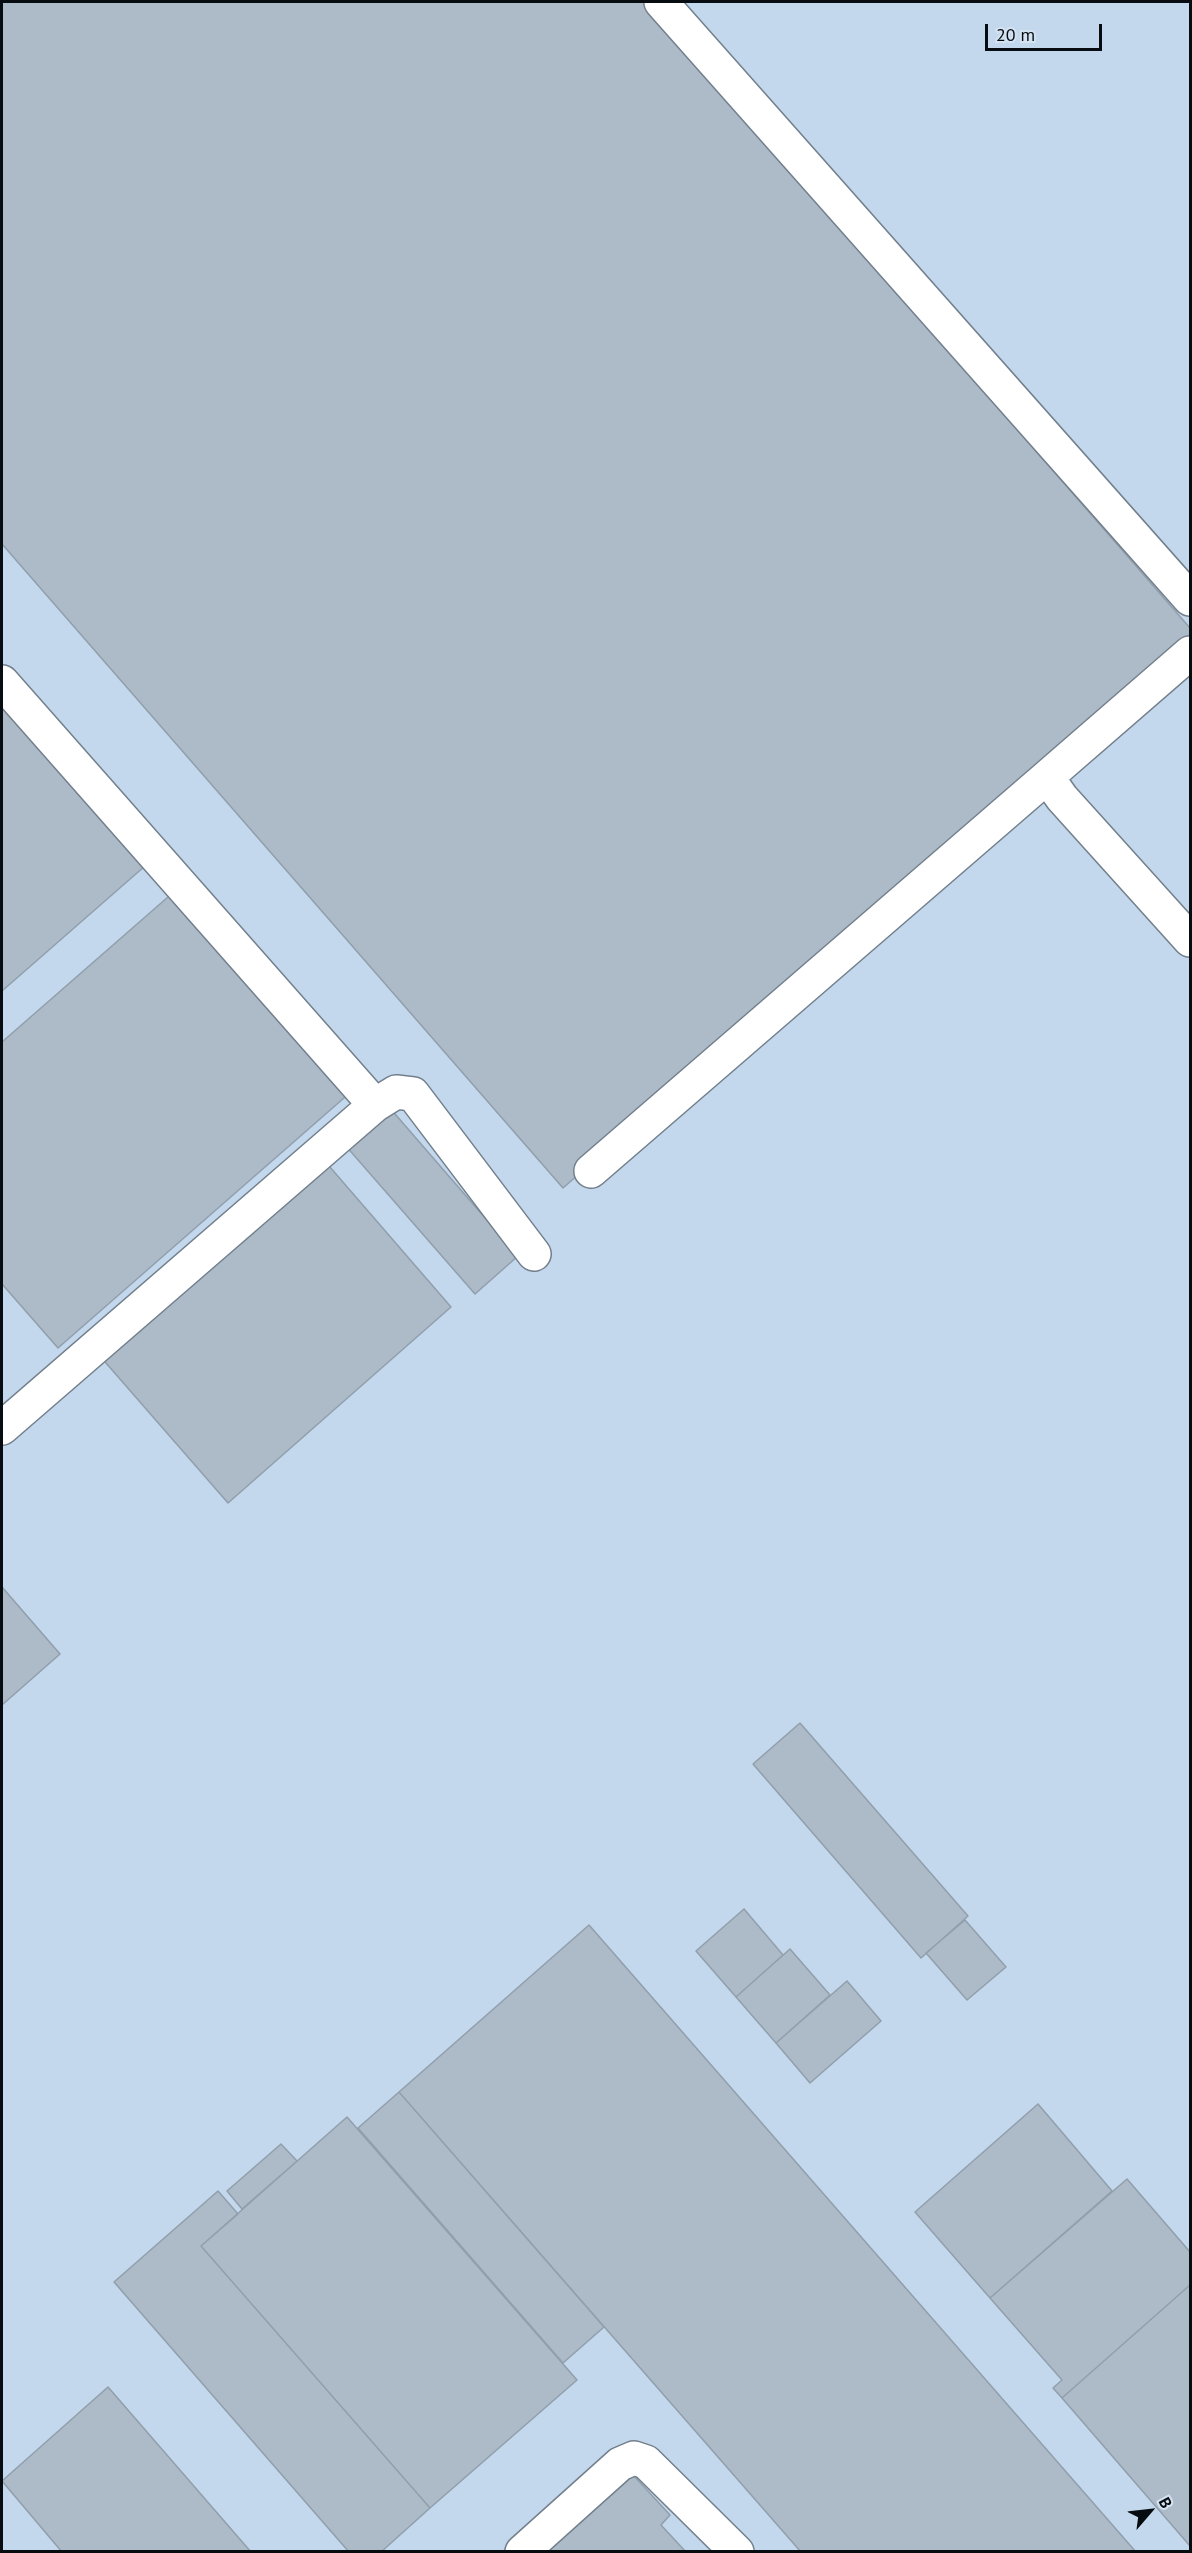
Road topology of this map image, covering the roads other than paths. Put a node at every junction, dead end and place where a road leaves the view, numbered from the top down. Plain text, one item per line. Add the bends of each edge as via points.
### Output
1 (661, 2) edge
2 (1191, 599) edge
3 (1191, 653) edge
4 (2, 682) edge
5 (1047, 777) junction
6 (1191, 940) edge
7 (375, 1105) junction
8 (591, 1171) dead end
9 (534, 1254) dead end
10 (2, 1428) edge
11 (522, 2552) edge
12 (737, 2552) edge

1 - 2 lane
3 - 5 lane
4 - 7 lane
5 - 6 lane
5 - 8 lane
7 - 9 lane via 396,1092 412,1094
7 - 10 lane
11 - 12 lane via 620,2464 634,2458 646,2462

